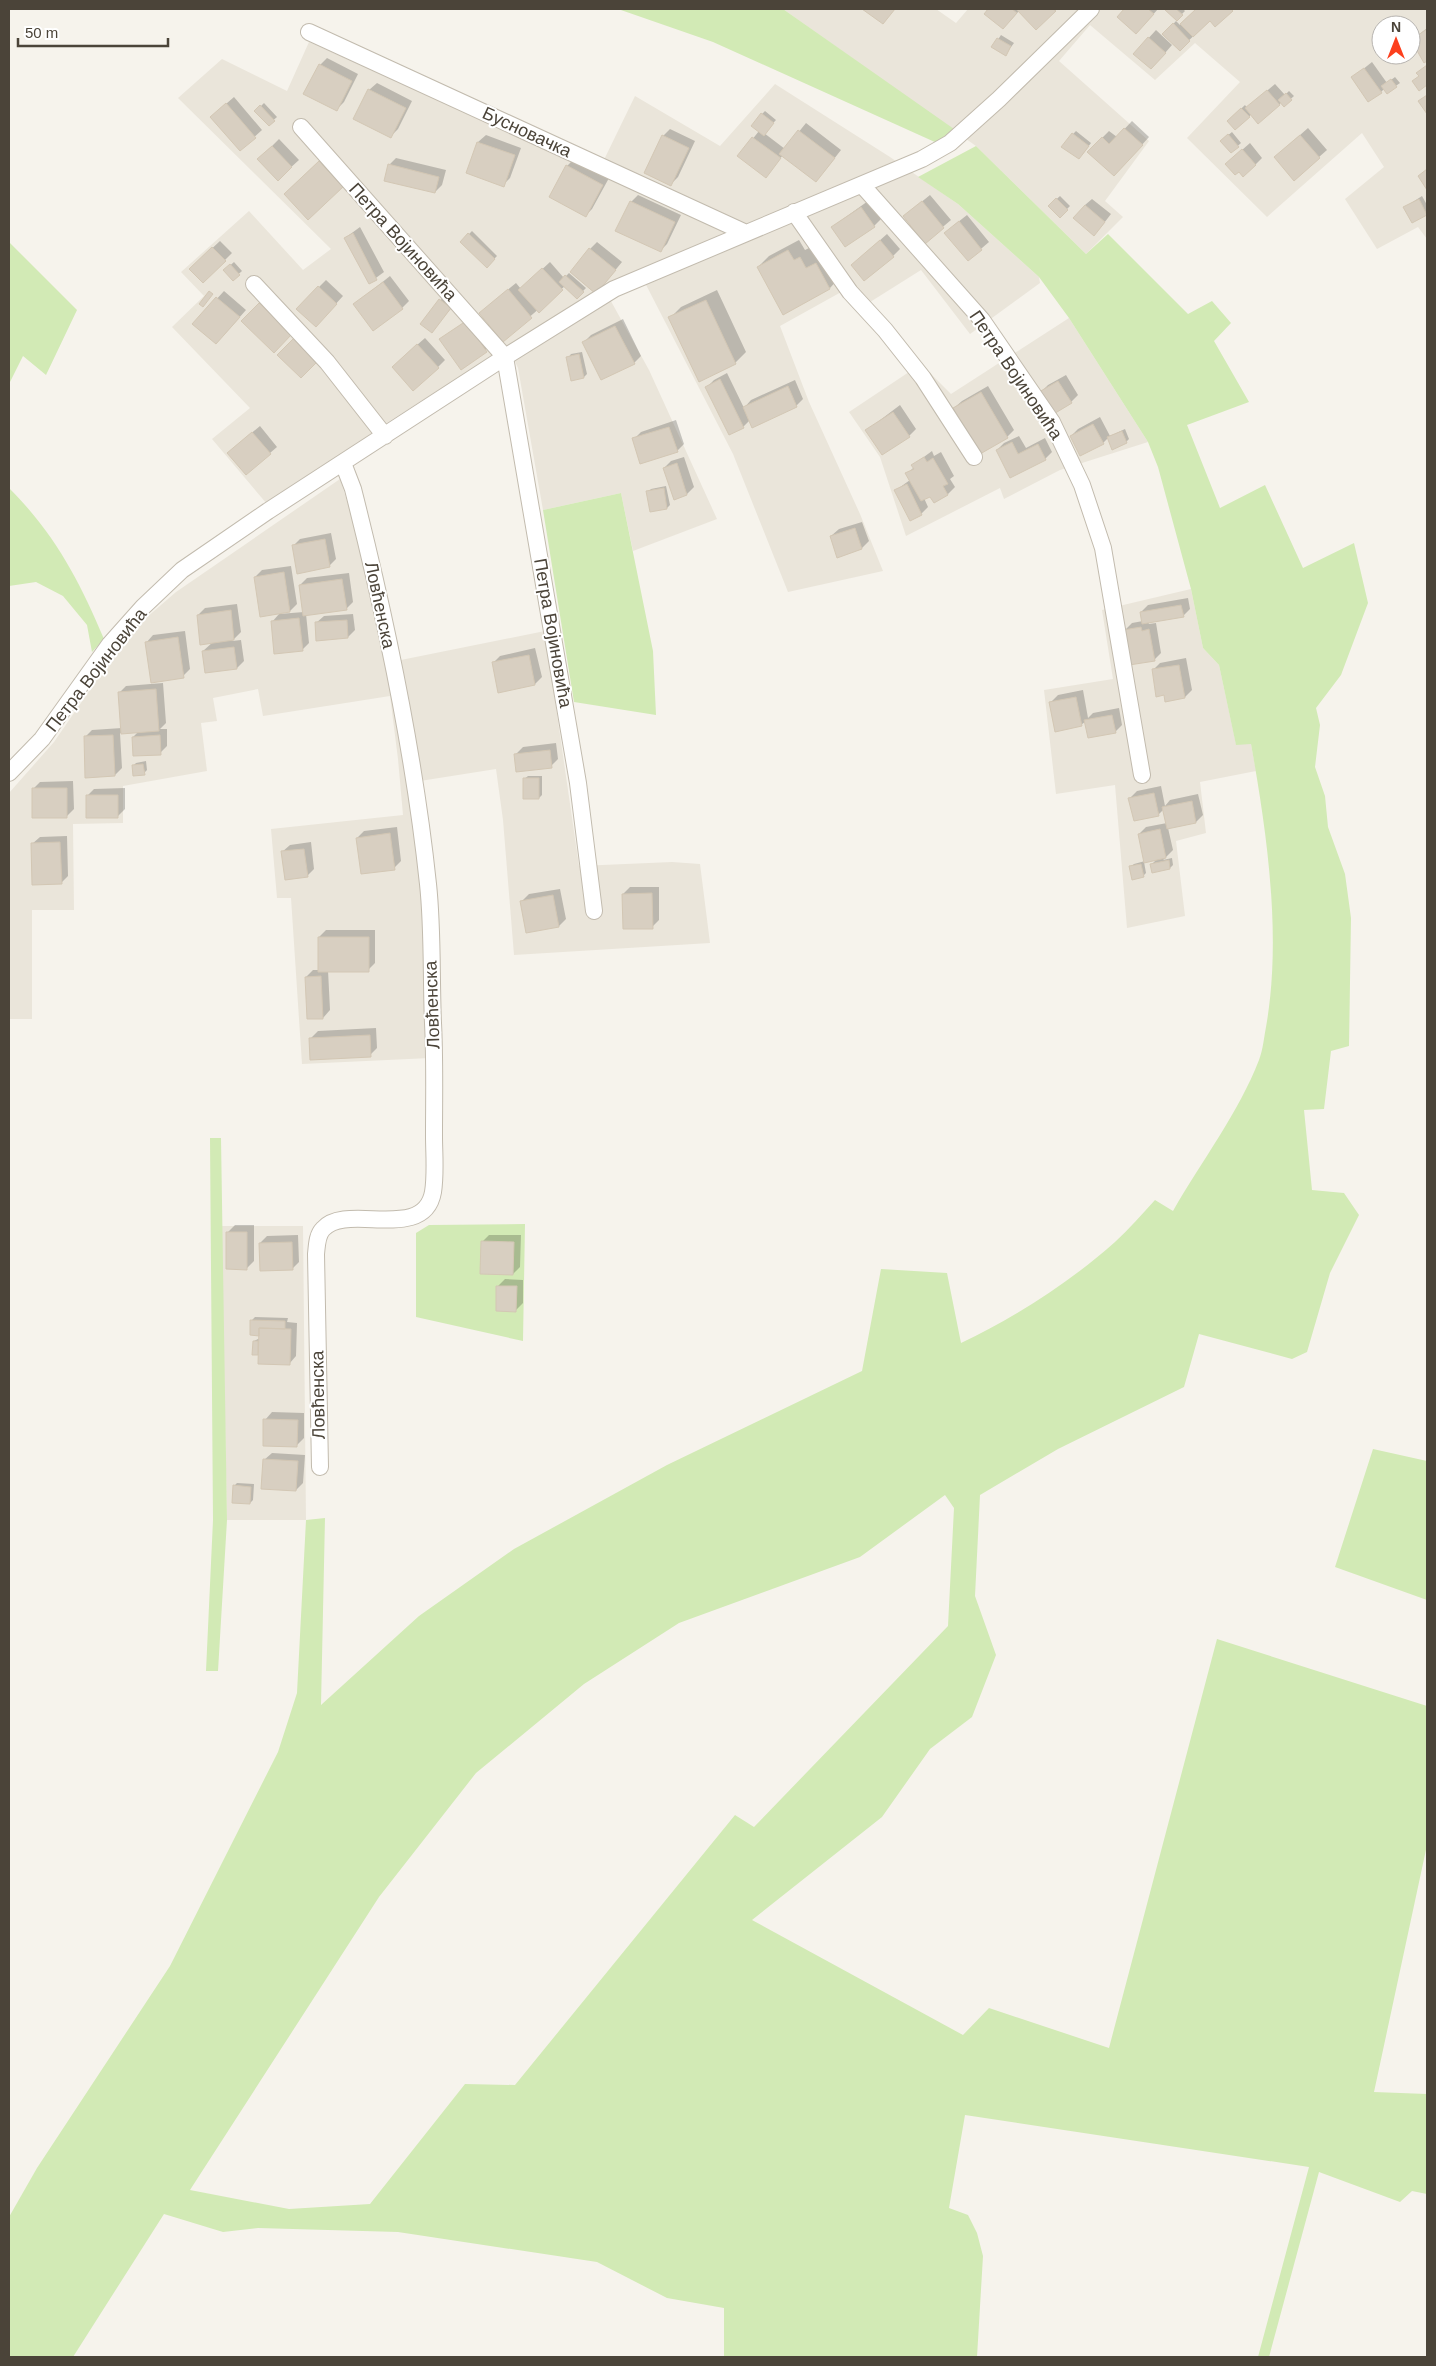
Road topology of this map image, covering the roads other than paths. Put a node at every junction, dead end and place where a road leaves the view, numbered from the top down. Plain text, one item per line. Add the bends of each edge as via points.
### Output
1 (1091, 9) edge
2 (309, 32) dead end
3 (301, 127) dead end
4 (862, 185) junction
5 (794, 212) junction
6 (746, 232) junction
7 (254, 284) dead end
8 (504, 357) junction
9 (385, 436) junction
10 (974, 457) dead end
11 (343, 463) junction
12 (9, 773) edge
13 (1142, 775) dead end
14 (594, 911) dead end
15 (320, 1468) dead end

1 - 4 street, Петра Војиновића via 950,143
2 - 6 street, Бусновачка
3 - 8 street, Петра Војиновића
4 - 5 street, Петра Војиновића
4 - 13 street, Петра Војиновића via 982,320 1052,422 1082,485 1103,548
5 - 6 street, Петра Војиновића
5 - 10 street via 850,292 924,378
6 - 8 street, Петра Војиновића via 614,289
7 - 9 street via 327,362
8 - 9 street, Петра Војиновића
8 - 14 street, Петра Војиновића via 578,783
9 - 11 street, Петра Војиновића
11 - 12 street, Петра Војиновића via 182,570 143,606 110,644 42,739
11 - 15 street, Ловћенска via 353,489 392,654 428,886 434,1176 431,1199 419,1212 397,1219 340,1220 326,1226 319,1235 316,1254

